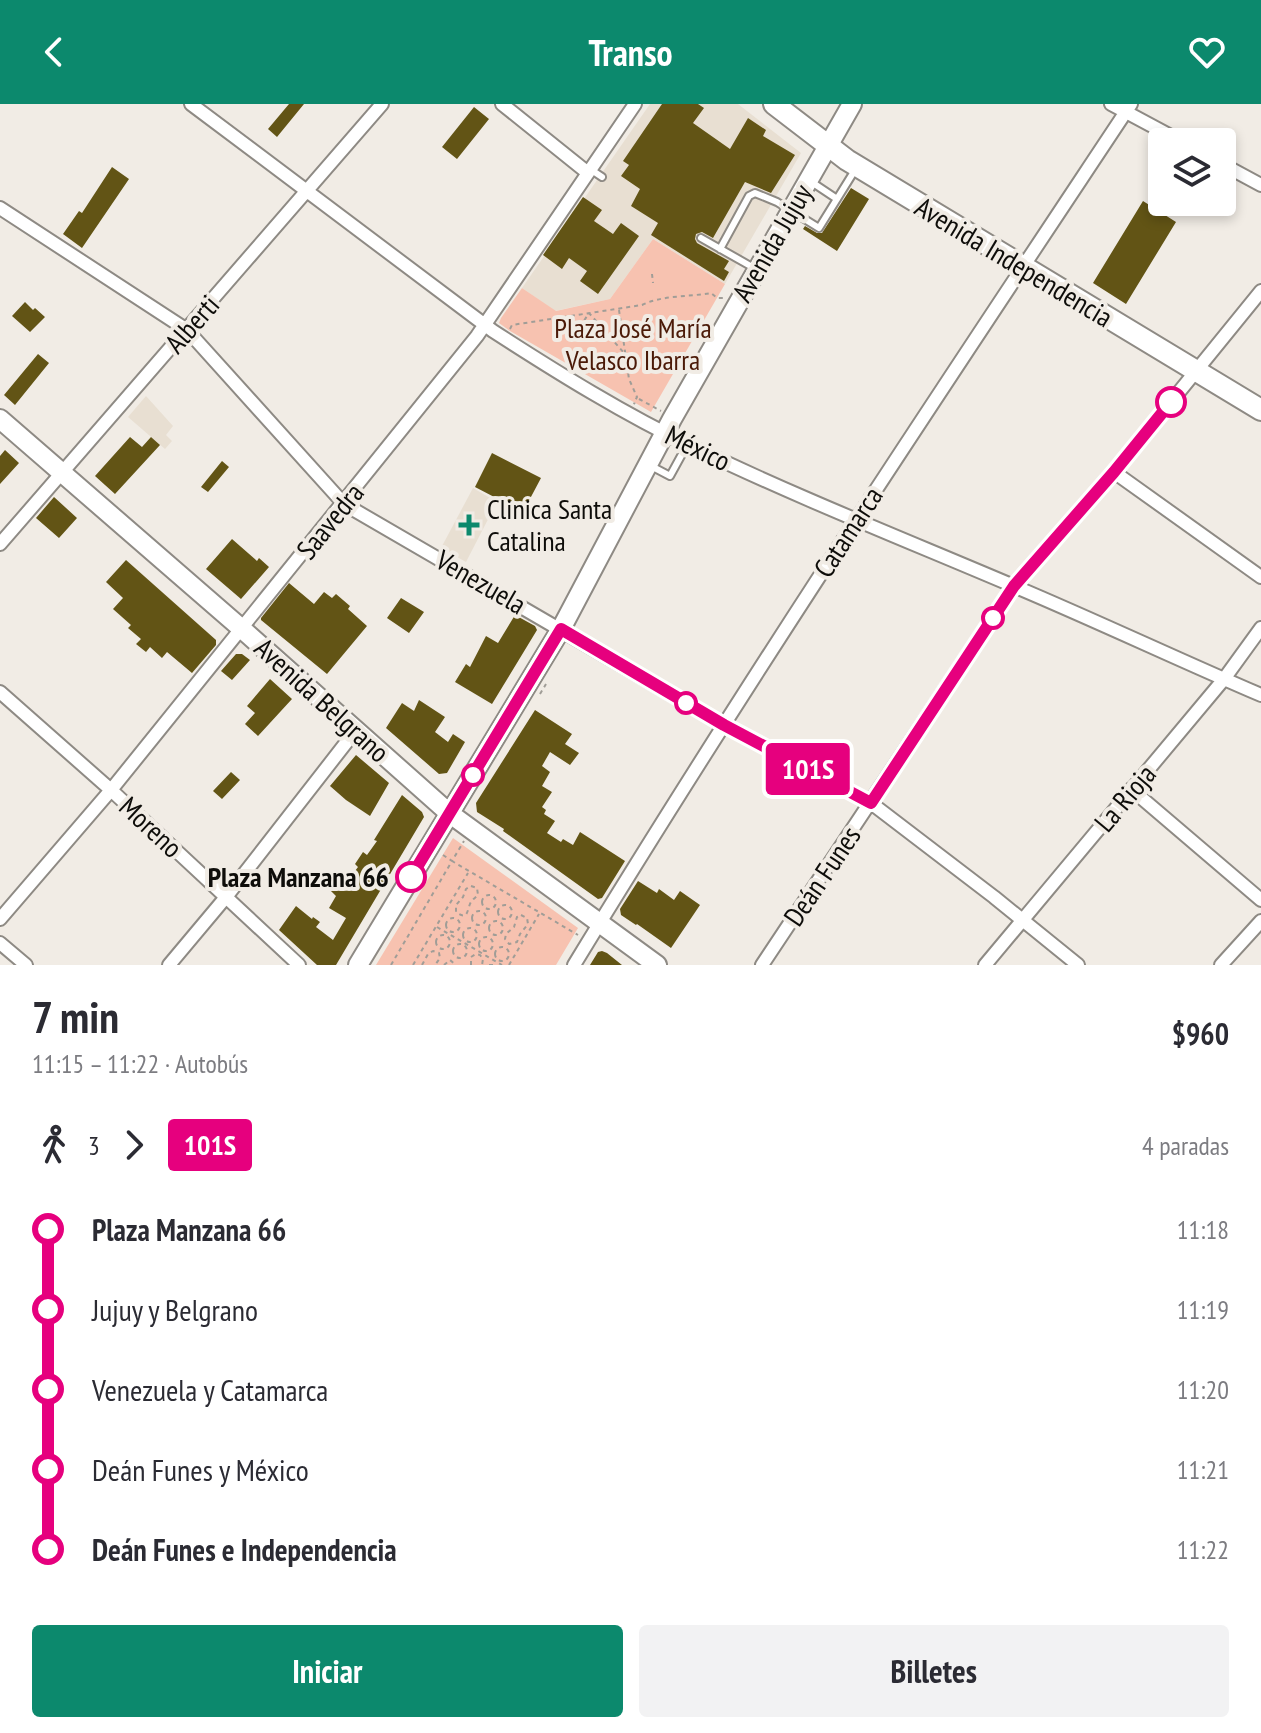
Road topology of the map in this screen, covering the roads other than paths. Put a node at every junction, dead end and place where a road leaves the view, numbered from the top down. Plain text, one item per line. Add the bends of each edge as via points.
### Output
1 (382, 104) edge
2 (502, 104) edge
3 (635, 104) edge
4 (774, 104) edge
5 (852, 104) edge
6 (1111, 104) edge
7 (195, 105) edge
8 (1128, 108) edge
9 (1160, 128) edge
10 (828, 146) junction
11 (857, 166) junction
12 (1236, 172) edge
13 (593, 173) junction
14 (808, 180) junction
15 (1261, 185) edge
16 (307, 193) junction
17 (837, 199) junction
18 (0, 208) edge
19 (791, 211) junction
20 (701, 238) dead end
21 (720, 249) junction
22 (1024, 268) junction
23 (758, 269) junction
24 (1261, 291) edge
25 (485, 325) junction
26 (187, 330) junction
27 (1197, 371) junction
28 (1261, 410) edge
29 (0, 419) edge
30 (668, 426) junction
31 (687, 444) junction
32 (648, 464) junction
33 (1114, 472) junction
34 (62, 474) junction
35 (344, 504) junction
36 (855, 520) junction
37 (0, 544) edge
38 (1261, 577) edge
39 (1014, 586) junction
40 (1261, 628) edge
41 (242, 629) junction
42 (561, 629) junction
43 (1224, 679) junction
44 (0, 692) edge
45 (1261, 695) edge
46 (724, 725) junction
47 (356, 730) junction
48 (1131, 789) junction
49 (111, 790) junction
50 (871, 803) junction
51 (449, 813) junction
52 (226, 897) junction
53 (1261, 900) edge
54 (0, 919) edge
55 (1022, 921) junction
56 (1261, 921) edge
57 (600, 923) junction
58 (0, 943) edge
59 (26, 965) edge
60 (169, 965) edge
61 (299, 965) edge
62 (358, 965) edge
63 (574, 965) edge
64 (657, 965) edge
65 (762, 965) edge
66 (985, 965) edge
67 (1078, 965) edge
68 (1221, 965) edge

1 - 16 street, Alberti
2 - 13 street
3 - 13 street, Saavedra
4 - 10 main road, Avenida Independencia
5 - 10 main road, Avenida Jujuy
6 - 8 street
7 - 16 street, México
8 - 9 street
8 - 22 street, Catamarca
10 - 11 main road, Avenida Independencia
10 - 14 main road, Avenida Jujuy
11 - 17 lane
11 - 22 main road, Avenida Independencia
12 - 15 street
13 - 25 street, Saavedra
14 - 17 lane
14 - 19 main road, Avenida Jujuy
16 - 25 street, México
16 - 26 street, Alberti
17 - 19 lane via 819,228
18 - 26 street, Venezuela
19 - 21 lane via 755,193 749,196
19 - 23 main road, Avenida Jujuy
20 - 21 lane
21 - 23 lane
22 - 27 main road, Avenida Independencia
22 - 36 street, Catamarca
23 - 30 main road, Avenida Jujuy
24 - 27 street, Deán Funes
25 - 30 street, México via 531,356
25 - 35 street, Saavedra
26 - 34 street, Alberti
26 - 35 street, Venezuela
27 - 28 main road, Avenida Independencia
27 - 33 street, Deán Funes
29 - 34 main road, Avenida Belgrano
30 - 31 street, México
30 - 32 main road, Avenida Jujuy
31 - 32 lane via 670,476
31 - 36 street, México
32 - 42 main road, Avenida Jujuy
33 - 38 street
33 - 39 street, Deán Funes
34 - 37 street, Alberti
34 - 41 main road, Avenida Belgrano
35 - 41 street, Saavedra
35 - 42 street, Venezuela
36 - 39 street, México
36 - 46 street, Catamarca
39 - 43 street, México
39 - 50 street, Deán Funes
40 - 43 street, La Rioja
41 - 47 main road, Avenida Belgrano
41 - 49 street, Saavedra
42 - 46 street, Venezuela
42 - 51 main road, Avenida Jujuy
43 - 45 street, México
43 - 48 street, La Rioja
44 - 49 street, Moreno
46 - 50 street, Venezuela
46 - 57 street, Catamarca
47 - 51 main road, Avenida Belgrano
47 - 52 street
48 - 53 street
48 - 55 street, La Rioja
49 - 52 street, Moreno
49 - 54 street, Saavedra
50 - 55 street, Venezuela
50 - 65 street, Deán Funes
51 - 57 main road, Avenida Belgrano
51 - 62 main road, Avenida Jujuy
52 - 60 street
52 - 61 street, Moreno
55 - 66 street, La Rioja
55 - 67 street, Venezuela
56 - 68 street
57 - 63 street, Catamarca
57 - 64 main road, Avenida Belgrano
58 - 59 street

